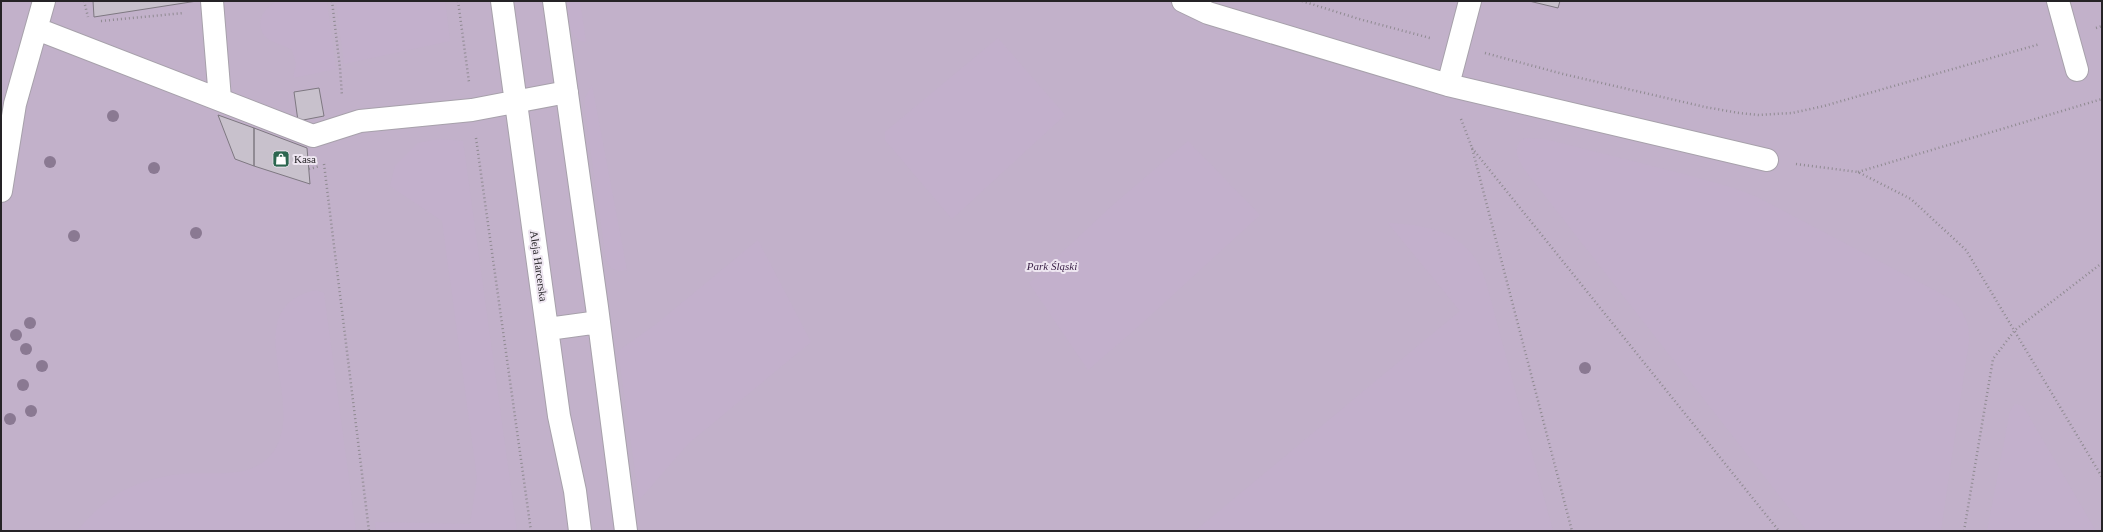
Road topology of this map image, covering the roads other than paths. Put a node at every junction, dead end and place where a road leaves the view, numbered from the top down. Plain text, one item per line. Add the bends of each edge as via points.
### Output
1 (44, 1) edge
2 (502, 1) edge
3 (554, 1) edge
4 (1183, 1) edge
5 (1470, 1) edge
6 (2058, 1) edge
7 (213, 6) edge
8 (37, 29) junction
9 (2077, 70) dead end
10 (1448, 85) junction
11 (567, 92) junction
12 (220, 100) junction
13 (516, 100) junction
14 (8, 102) edge
15 (1767, 160) road end
16 (1, 191) edge
17 (599, 322) junction
18 (548, 329) junction
19 (580, 531) edge
20 (626, 531) edge

1 - 8 street
2 - 13 street, Aleja Harcerska
3 - 11 street
4 - 10 street via 1208,13
5 - 10 street
6 - 9 street
7 - 12 street
8 - 12 street
8 - 14 street
10 - 15 street
11 - 13 street
11 - 17 street
12 - 13 street via 313,136 360,121 472,110
13 - 18 street, Aleja Harcerska
14 - 16 street
17 - 18 street
17 - 20 street
18 - 19 street, Aleja Harcerska via 559,416 575,491

